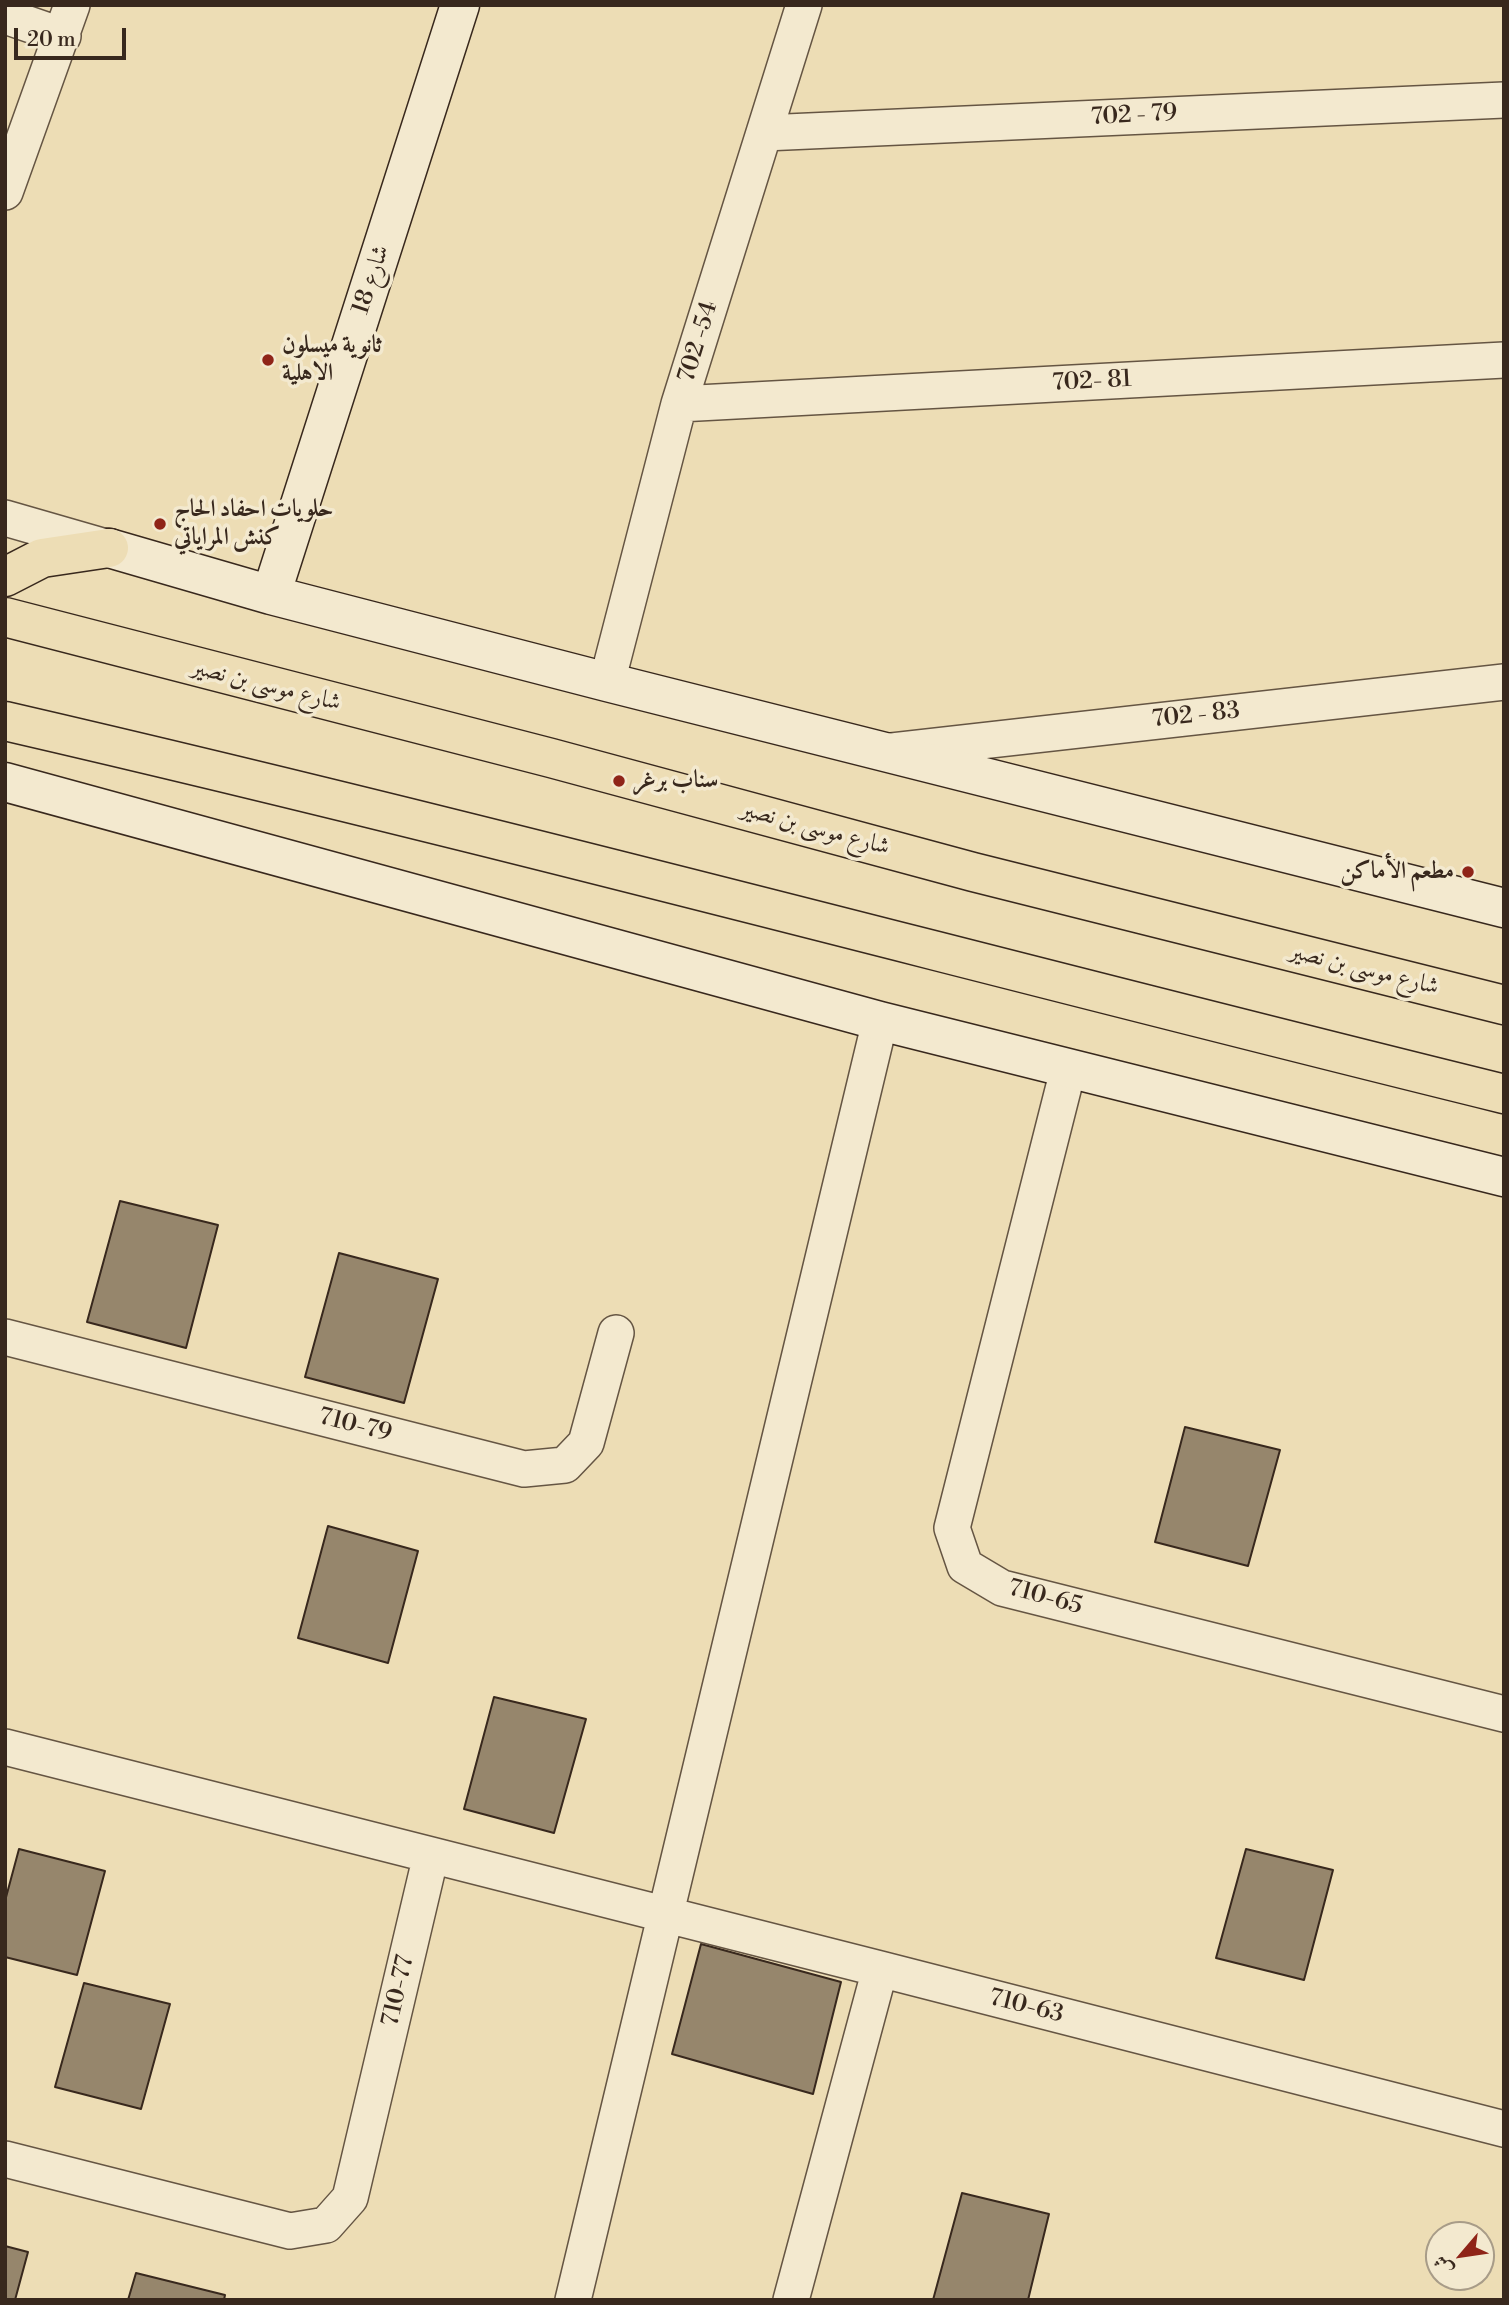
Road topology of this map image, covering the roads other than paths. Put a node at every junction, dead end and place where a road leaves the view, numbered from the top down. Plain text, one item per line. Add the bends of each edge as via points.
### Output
1 (460, 5) edge
2 (803, 5) edge
3 (5, 16) edge
4 (68, 20) edge
5 (1504, 100) edge
6 (764, 133) junction
7 (5, 192) edge
8 (1504, 360) edge
9 (679, 404) junction
10 (5, 518) edge
11 (110, 548) junction
12 (5, 577) edge
13 (271, 595) junction
14 (5, 617) edge
15 (607, 682) junction
16 (1504, 682) edge
17 (5, 722) edge
18 (889, 751) junction
19 (5, 782) edge
20 (1504, 908) edge
21 (1504, 1005) edge
22 (880, 1021) junction
23 (1068, 1070) junction
24 (1504, 1094) edge
25 (1504, 1177) edge
26 (616, 1333) dead end
27 (5, 1337) edge
28 (1504, 1714) edge
29 (5, 1747) edge
30 (431, 1855) junction
31 (665, 1915) junction
32 (880, 1969) junction
33 (1504, 2129) edge
34 (5, 2159) edge
35 (573, 2300) edge
36 (791, 2300) edge

1 - 13 street, شارع 18
2 - 6 street, 702 -54
3 - 4 street
4 - 7 street
5 - 6 street, 702 - 79
6 - 9 street, 702 -54
8 - 9 street, 702- 81
9 - 15 street, 702 -54
10 - 11 street
11 - 12 main road via 43,558
11 - 13 street
13 - 15 street
14 - 21 main road, شارع موسى بن نصير via 973,872
15 - 18 street
16 - 18 street, 702 - 83
17 - 24 main road via 314,793
18 - 20 street
19 - 22 street
22 - 23 street
22 - 31 street
23 - 25 street
23 - 28 street, 710-65 via 952,1528 965,1566 1002,1588
26 - 27 street, 710-79 via 586,1443 565,1465 524,1469
29 - 30 street
30 - 31 street, 710-63
30 - 34 street, 710-77 via 350,2199 326,2225 290,2231
31 - 32 street, 710-63
31 - 35 street
32 - 33 street, 710-63
32 - 36 street

